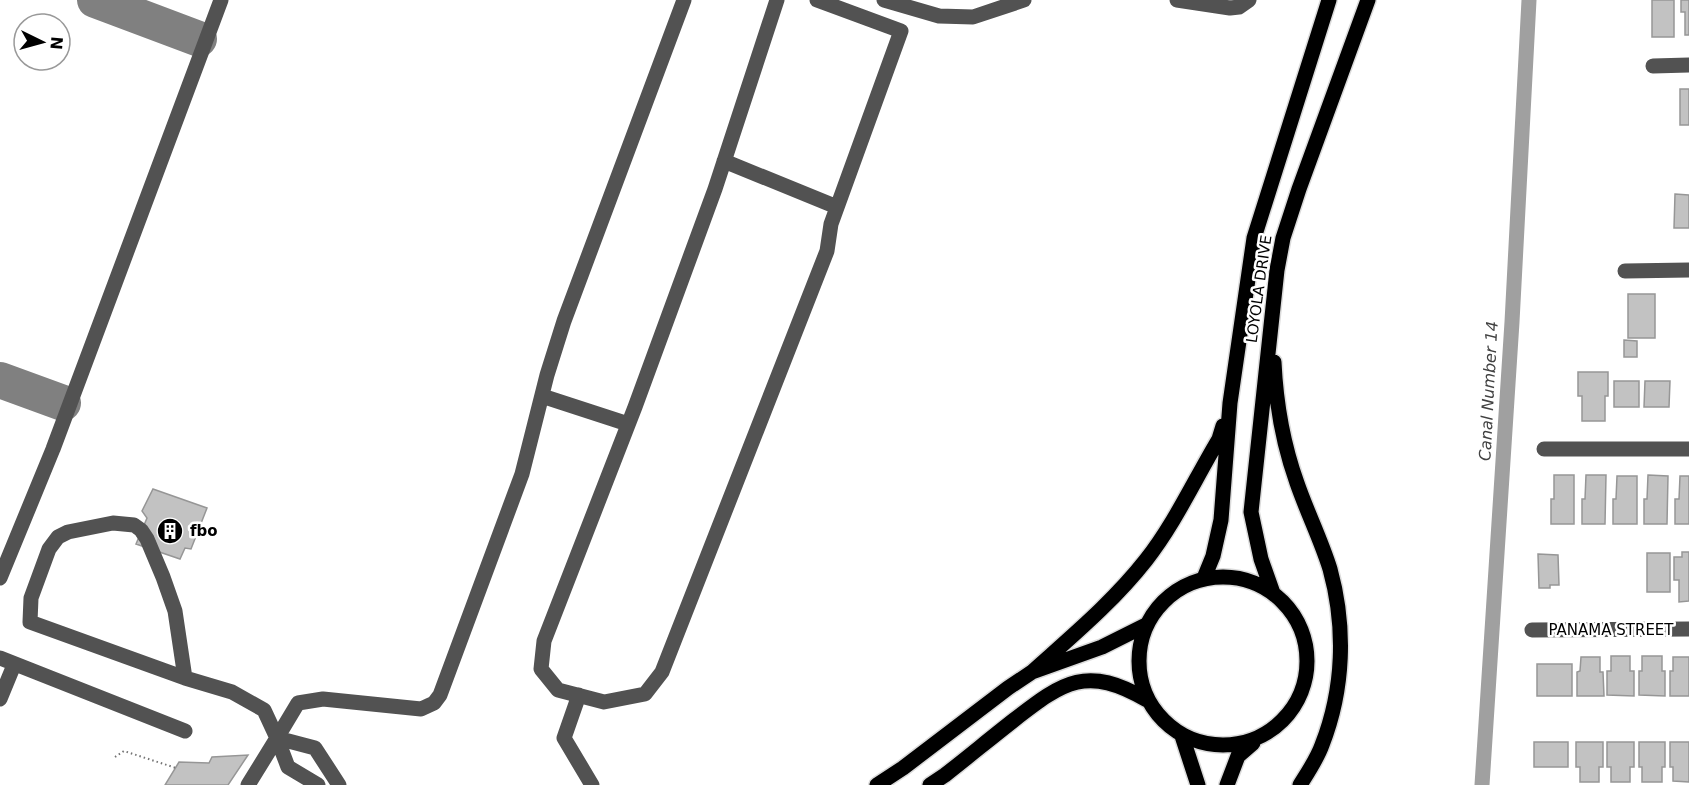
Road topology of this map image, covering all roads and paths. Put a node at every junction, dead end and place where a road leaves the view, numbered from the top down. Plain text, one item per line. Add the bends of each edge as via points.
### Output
1 (221, 0) edge
2 (684, 0) edge
3 (777, 0) edge
4 (817, 0) edge
5 (884, 0) edge
6 (1024, 0) edge
7 (1177, 0) edge
8 (1249, 0) edge
9 (1329, 0) edge
10 (1368, 0) edge
11 (907, 4) edge
12 (1689, 65) edge
13 (1653, 66) dead end
14 (724, 161) junction
15 (837, 207) junction
16 (1689, 270) edge
17 (1625, 271) dead end
18 (1272, 312) junction
19 (542, 396) junction
20 (1230, 403) junction
21 (628, 424) junction
22 (1544, 449) dead end
23 (1689, 449) edge
24 (0, 578) edge
25 (1204, 578) junction
26 (1273, 593) junction
27 (1146, 625) junction
28 (1689, 629) edge
29 (1532, 630) dead end
30 (7, 662) edge
31 (1032, 672) junction
32 (185, 678) junction
33 (579, 695) junction
34 (0, 699) edge
35 (1147, 699) junction
36 (185, 731) dead end
37 (1182, 736) junction
38 (277, 738) junction
39 (1256, 740) junction
40 (115, 758) dead end
41 (176, 768) dead end
42 (248, 785) edge
43 (318, 785) edge
44 (339, 785) edge
45 (592, 785) edge
46 (878, 785) edge
47 (930, 785) edge
48 (1198, 785) edge
49 (1227, 785) edge
50 (1300, 785) edge

1 - 24 street
2 - 19 street via 564,321
3 - 14 street
4 - 15 street via 901,31
5 - 11 street
6 - 11 street via 973,17 939,16
7 - 8 street via 1230,8
9 - 20 main road, LOYOLA DRIVE via 1254,238
10 - 18 main road, LOYOLA DRIVE via 1286,230
12 - 13 street
14 - 15 street
14 - 21 street
15 - 33 street via 827,251 662,672 645,693 604,702
16 - 17 street
18 - 26 main road, LOYOLA DRIVE via 1251,512
18 - 50 main road via 1275,390 1284,438 1329,567 1340,614 1341,648 1334,706 1322,746
19 - 21 street
19 - 38 street via 511,510 434,703 421,709 323,699 298,703
20 - 25 main road, LOYOLA DRIVE via 1221,520
20 - 31 main road via 1219,439 1147,559 1116,595
21 - 33 street via 544,641 541,669 558,690
22 - 23 street
25 - 26 main road via 1228,576 1252,581
25 - 27 main road via 1180,588 1161,604
26 - 39 main road via 1291,611 1303,633 1308,658 1305,684 1278,727
27 - 31 main road via 1102,647
27 - 35 main road via 1139,650 1139,675
28 - 29 street, PANAMA STREET
30 - 34 street
30 - 36 street
31 - 46 main road
32 - 32 street via 175,611 141,530 134,525 113,524 58,537 49,549 31,598 30,622
32 - 38 street via 232,692 264,710
33 - 45 street via 564,738
35 - 37 main road via 1162,721
35 - 47 main road via 1115,683 1087,680 1065,685 1045,696
37 - 39 main road via 1206,745 1231,746
37 - 48 main road
38 - 42 street
38 - 43 street via 288,767
38 - 44 street via 315,748
39 - 49 main road via 1238,756
40 - 41 path via 124,751

